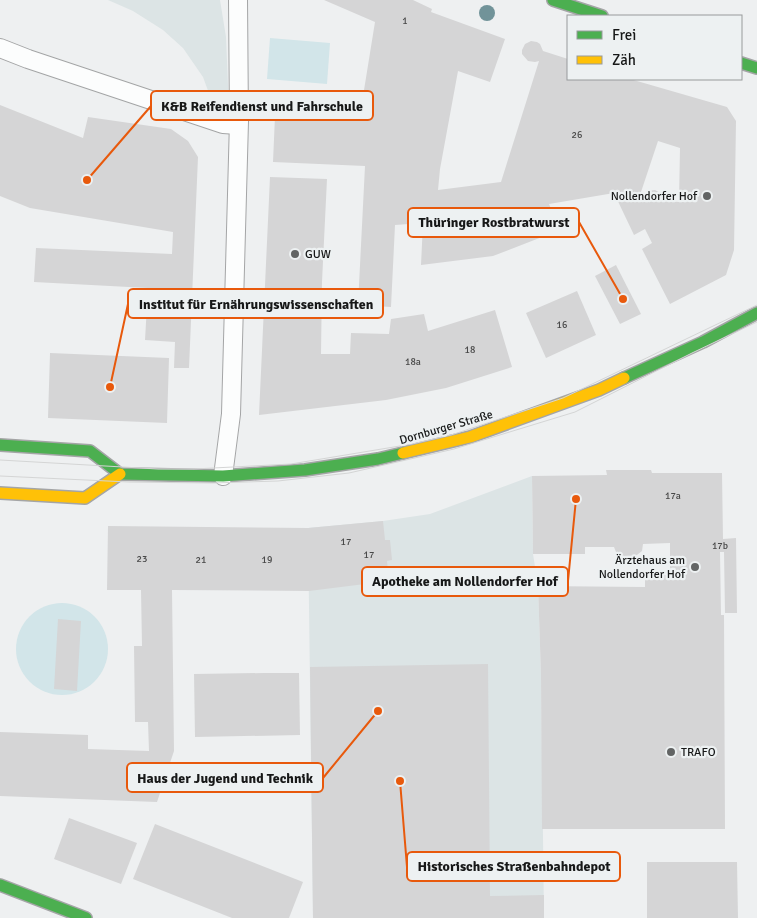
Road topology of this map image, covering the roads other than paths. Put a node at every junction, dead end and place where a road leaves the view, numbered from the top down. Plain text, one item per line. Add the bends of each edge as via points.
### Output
1 (238, 0) edge
2 (553, 0) edge
3 (599, 15) edge
4 (0, 48) edge
5 (742, 62) edge
6 (757, 68) edge
7 (238, 125) junction
8 (757, 313) edge
9 (0, 445) edge
10 (120, 474) junction
11 (223, 476) junction
12 (0, 493) edge
13 (0, 886) edge
14 (86, 918) edge

1 - 7 lane
2 - 3 street
4 - 7 lane via 205,119
5 - 6 street
7 - 11 lane via 232,414
8 - 11 street, Dornburger Straße via 599,390 470,438 378,460
9 - 10 street via 90,451
10 - 11 street, Dornburger Straße
10 - 12 street via 85,498
13 - 14 street

